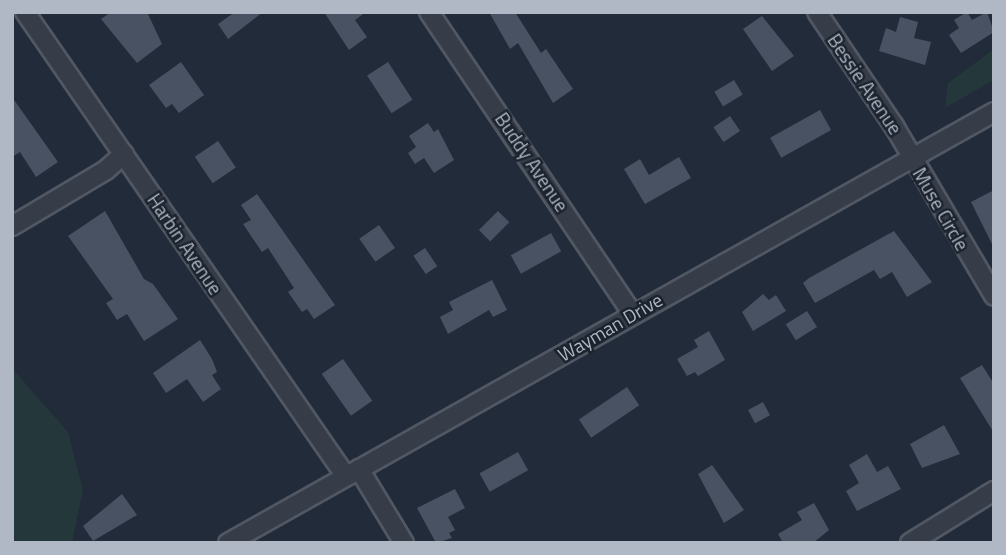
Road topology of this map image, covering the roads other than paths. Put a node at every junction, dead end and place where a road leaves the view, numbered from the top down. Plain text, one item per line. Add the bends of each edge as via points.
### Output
1 (25, 12) edge
2 (429, 12) edge
3 (817, 12) edge
4 (994, 112) edge
5 (124, 154) junction
6 (911, 157) junction
7 (12, 226) edge
8 (994, 296) edge
9 (633, 314) junction
10 (352, 472) junction
11 (994, 491) edge
12 (228, 543) edge
13 (404, 543) edge
14 (910, 543) edge

1 - 5 street, Harbin Avenue
2 - 9 street, Buddy Avenue
3 - 6 street, Bessie Avenue
4 - 6 street, Wayman Drive
5 - 7 street via 106,170
5 - 10 street, Harbin Avenue
6 - 8 street, Muse Circle
6 - 9 street, Wayman Drive
9 - 10 street, Wayman Drive
10 - 12 street, Wayman Drive
10 - 13 street, Harbin Avenue
11 - 14 street

